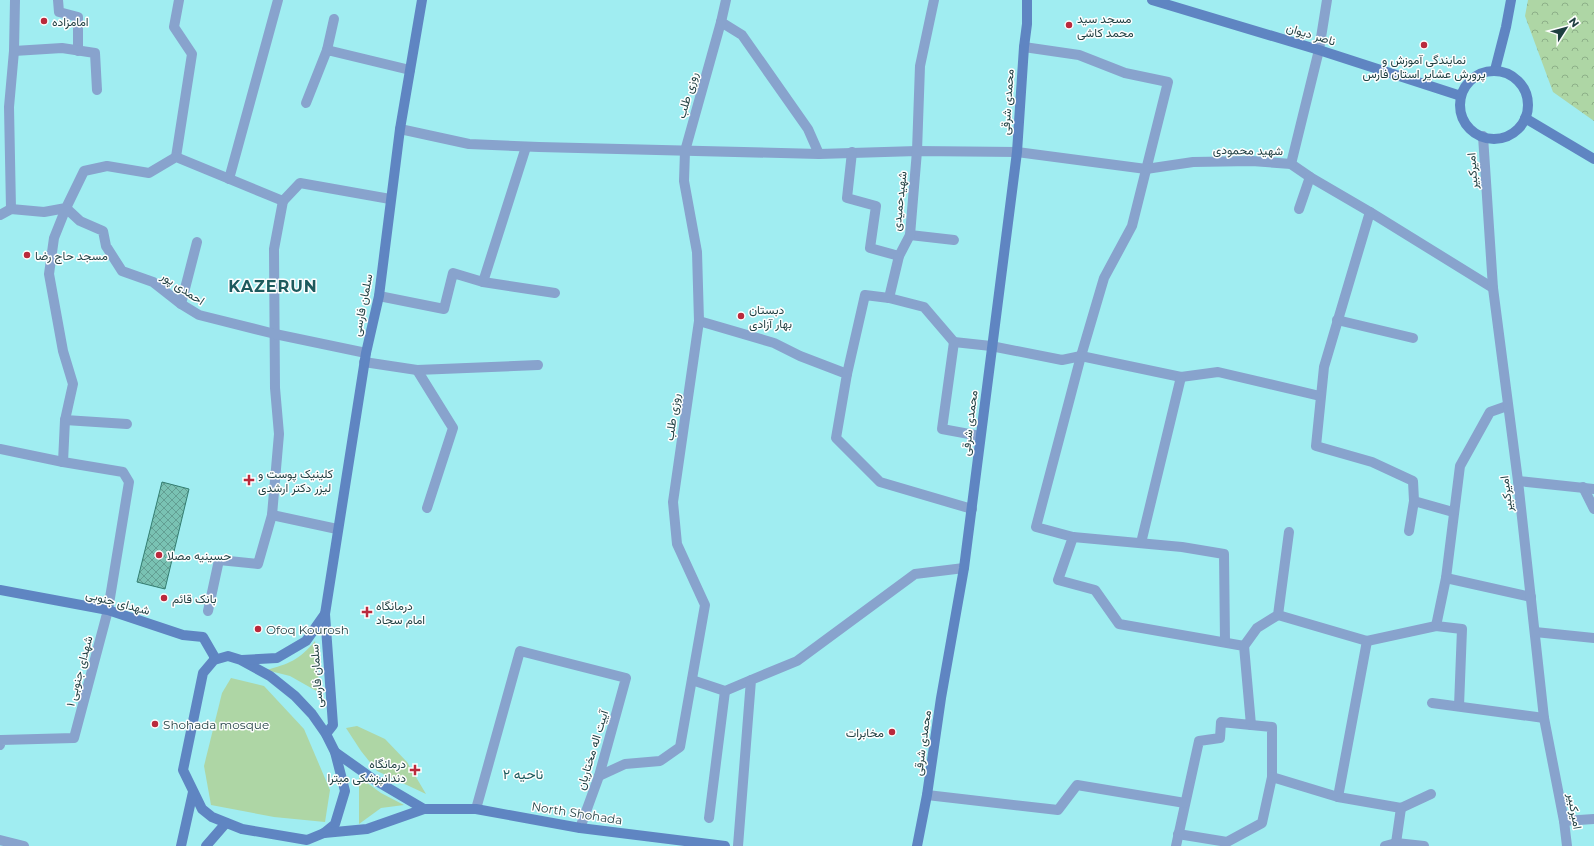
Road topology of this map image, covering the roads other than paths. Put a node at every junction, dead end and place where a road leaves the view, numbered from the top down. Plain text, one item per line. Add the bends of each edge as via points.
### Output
1 (15, 0) edge
2 (58, 0) edge
3 (179, 0) edge
4 (278, 0) edge
5 (422, 0) edge
6 (726, 0) edge
7 (934, 0) edge
8 (1027, 0) edge
9 (1152, 0) edge
10 (1326, 0) edge
11 (1511, 0) edge
12 (1176, 4) edge
13 (334, 19) dead end
14 (721, 22) junction
15 (1024, 47) junction
16 (327, 50) junction
17 (1319, 50) junction
18 (14, 51) junction
19 (78, 51) junction
20 (410, 70) junction
21 (1495, 70) junction
22 (97, 90) dead end
23 (1461, 96) junction
24 (306, 103) dead end
25 (1525, 118) junction
26 (400, 129) junction
27 (1482, 136) junction
28 (526, 147) junction
29 (685, 151) junction
30 (917, 151) junction
31 (852, 152) junction
32 (1017, 152) junction
33 (819, 154) junction
34 (176, 157) junction
35 (1594, 159) edge
36 (1291, 164) junction
37 (1146, 169) junction
38 (1310, 178) junction
39 (229, 179) junction
40 (390, 199) junction
41 (283, 201) junction
42 (66, 208) junction
43 (11, 209) junction
44 (1299, 209) dead end
45 (1370, 212) junction
46 (0, 215) edge
47 (910, 235) junction
48 (954, 240) dead end
49 (197, 242) dead end
50 (899, 256) junction
51 (483, 282) junction
52 (1493, 288) junction
53 (555, 293) dead end
54 (379, 296) junction
55 (889, 298) junction
56 (181, 304) junction
57 (1337, 320) junction
58 (699, 321) junction
59 (275, 334) junction
60 (1413, 338) dead end
61 (954, 342) junction
62 (991, 346) junction
63 (1081, 356) junction
64 (365, 358) junction
65 (538, 365) dead end
66 (417, 370) junction
67 (847, 374) junction
68 (1181, 377) junction
69 (1320, 396) junction
70 (1508, 406) junction
71 (65, 420) junction
72 (127, 424) dead end
73 (980, 436) junction
74 (0, 449) edge
75 (63, 462) junction
76 (1518, 481) junction
77 (1582, 487) junction
78 (1594, 489) edge
79 (1414, 501) junction
80 (427, 508) dead end
81 (972, 509) junction
82 (1594, 509) edge
83 (1454, 512) junction
84 (272, 515) junction
85 (337, 529) junction
86 (1409, 531) dead end
87 (1289, 532) dead end
88 (1073, 537) junction
89 (1140, 543) junction
90 (964, 568) junction
91 (1446, 578) junction
92 (0, 590) edge
93 (1531, 598) junction
94 (108, 610) junction
95 (208, 611) dead end
96 (325, 614) junction
97 (1278, 615) junction
98 (1436, 626) junction
99 (1535, 632) junction
100 (1594, 638) edge
101 (1367, 641) junction
102 (1225, 642) junction
103 (1244, 646) junction
104 (214, 660) junction
105 (241, 660) junction
106 (692, 680) junction
107 (751, 680) junction
108 (725, 691) junction
109 (1432, 703) dead end
110 (1459, 706) junction
111 (1544, 718) junction
112 (1251, 725) junction
113 (326, 734) junction
114 (0, 744) edge
115 (335, 752) junction
116 (599, 776) junction
117 (1272, 777) junction
118 (193, 792) junction
119 (1431, 794) dead end
120 (927, 795) junction
121 (1338, 797) junction
122 (1185, 804) junction
123 (1401, 808) junction
124 (424, 809) junction
125 (476, 809) junction
126 (709, 818) dead end
127 (1594, 819) edge
128 (1564, 821) junction
129 (226, 823) junction
130 (580, 828) junction
131 (324, 833) junction
132 (1178, 834) junction
133 (0, 840) edge
134 (1396, 843) junction
135 (24, 846) edge
136 (182, 846) edge
137 (206, 846) edge
138 (725, 846) edge
139 (738, 846) edge
140 (916, 846) edge
141 (1176, 846) edge
142 (1385, 846) edge
143 (1424, 846) edge
144 (1567, 846) edge

1 - 18 street
2 - 19 street via 59,12 78,17
3 - 34 street via 174,27 192,54
4 - 39 street
5 - 20 main road, سلمان فارسی
6 - 14 street, روزی طلب
7 - 30 street, شهیدحمیدی via 920,66
8 - 15 main road, محمدی شرقی
9 - 12 main road, ناصر دیوان
10 - 17 street
11 - 21 main road
12 - 17 main road, ناصر دیوان
13 - 16 street
14 - 29 street, روزی طلب
14 - 33 street via 742,34 808,129
15 - 32 main road, محمدی شرقی
15 - 37 street via 1079,55 1125,73 1168,82
16 - 20 street
16 - 24 street
17 - 23 main road, ناصر دیوان
17 - 36 street
18 - 19 street via 62,48
18 - 43 street via 9,107
19 - 22 street via 95,53
20 - 26 main road, سلمان فارسی
21 - 23 main road via 1475,76
21 - 25 main road via 1515,79 1522,87 1528,107
23 - 27 main road via 1460,108 1463,119 1469,128
25 - 27 main road via 1520,127 1506,137 1490,139
25 - 35 main road
26 - 28 street, شهید محمودی via 469,144
26 - 40 main road, سلمان فارسی
27 - 52 street, امیرکبیر
28 - 29 street, شهید محمودی
28 - 51 street
29 - 33 street, شهید محمودی
29 - 58 street, روزی طلب via 684,181 697,252
30 - 31 street, شهید محمودی
30 - 32 street, شهید محمودی
30 - 47 street, شهیدحمیدی
31 - 33 street, شهید محمودی
31 - 50 street via 847,198 876,206 870,248
32 - 37 street, شهید محمودی
32 - 62 main road, محمدی شرقی
34 - 39 street
34 - 42 street via 150,173 107,166 84,171
36 - 37 street, شهید محمودی via 1252,161 1193,162
36 - 38 street, شهید محمودی
37 - 63 street via 1132,226 1104,278
38 - 44 street
38 - 45 street, شهید محمودی
39 - 41 street
40 - 41 street via 300,183
40 - 54 main road, سلمان فارسی
41 - 59 street via 274,249
42 - 43 street via 44,212
42 - 56 street, احمدی پور via 80,221 103,231 106,246 122,271 153,282
42 - 71 street via 54,238 49,274 63,351 73,384
43 - 46 street
45 - 52 street, شهید محمودی
45 - 57 street
47 - 48 street
47 - 50 street, شهیدحمیدی
49 - 56 street
50 - 55 street, شهیدحمیدی
51 - 53 street
51 - 54 street via 453,273 444,309
52 - 70 street, امیرکبیر
54 - 64 main road, سلمان فارسی
55 - 61 street via 924,307
55 - 67 street via 865,295
56 - 59 street, احمدی پور via 199,315
57 - 60 street
57 - 69 street via 1324,366
58 - 67 street via 774,343
58 - 106 street, روزی طلب via 673,502 677,544 705,605
59 - 64 street, احمدی پور
59 - 84 street via 275,388 279,434
61 - 62 street
61 - 73 street via 942,429
62 - 63 street via 1062,360
62 - 73 main road, محمدی شرقی
63 - 68 street
63 - 88 street via 1036,527
64 - 66 street, احمدی پور
64 - 85 main road, سلمان فارسی
65 - 66 street, احمدی پور
66 - 80 street via 453,428
67 - 81 street via 836,438 880,482
68 - 69 street via 1218,372
68 - 89 street
69 - 79 street via 1316,446 1372,462 1413,481
70 - 76 street, امیرکبیر
70 - 83 street via 1490,412 1460,466
71 - 72 street
71 - 75 street
73 - 81 main road, محمدی شرقی
74 - 75 street, ۱ شهدای جنوبی
75 - 94 street, ۱ شهدای جنوبی via 123,472 129,482
76 - 77 street
76 - 93 street, امیرکبیر
77 - 78 street
77 - 82 street
79 - 83 street
79 - 86 street
81 - 90 main road, محمدی شرقی
83 - 91 street
84 - 85 street
84 - 95 street via 258,564 219,560
85 - 96 main road, سلمان فارسی
87 - 97 street
88 - 89 street
88 - 102 street via 1058,580 1095,590 1119,624
89 - 102 street via 1224,554
90 - 107 street via 915,574 797,661
90 - 120 main road, محمدی شرقی
91 - 93 street
91 - 98 street
92 - 94 main road, شهدای جنوبی
93 - 99 street, امیرکبیر
94 - 104 main road, شهدای جنوبی via 183,635 203,637
94 - 114 street, ۱ شهدای جنوبی via 74,738 1,740
96 - 105 main road, سلمان فارسی via 306,641 277,658
96 - 113 main road, سلمان فارسی via 333,725
97 - 101 street
97 - 103 street via 1257,628
98 - 101 street
98 - 110 street via 1462,629
99 - 100 street
99 - 111 street, امیرکبیر
101 - 121 street
102 - 103 street
103 - 112 street
104 - 105 main road via 228,656
104 - 118 main road via 203,673 183,770
105 - 113 main road via 270,676 295,696
106 - 108 street
106 - 116 street, روزی طلب via 680,747 660,761 625,764
107 - 108 street
107 - 139 street
108 - 126 street
109 - 110 street
110 - 111 street
111 - 128 street, امیرکبیر
112 - 117 street via 1272,727
112 - 122 street via 1221,722 1220,738 1199,741
113 - 115 main road
115 - 124 main road via 373,779
115 - 131 main road via 345,791 335,824
116 - 125 street, آییت اله مختاریان via 626,678 520,651
116 - 130 street, آییت اله مختاریان
117 - 121 street
117 - 132 street via 1262,823 1227,842
118 - 129 main road via 202,809
118 - 136 main road
119 - 123 street
120 - 122 street via 1058,810 1077,785
120 - 140 main road, محمدی شرقی
121 - 123 street
122 - 132 street
123 - 134 street
124 - 125 main road, North Shohada
124 - 131 main road via 367,828
125 - 130 main road, North Shohada
127 - 128 street
128 - 144 street, امیرکبیر
129 - 131 main road via 242,829 307,840
129 - 137 main road
130 - 138 main road, North Shohada
132 - 141 street
133 - 135 street
134 - 142 street
134 - 143 street

